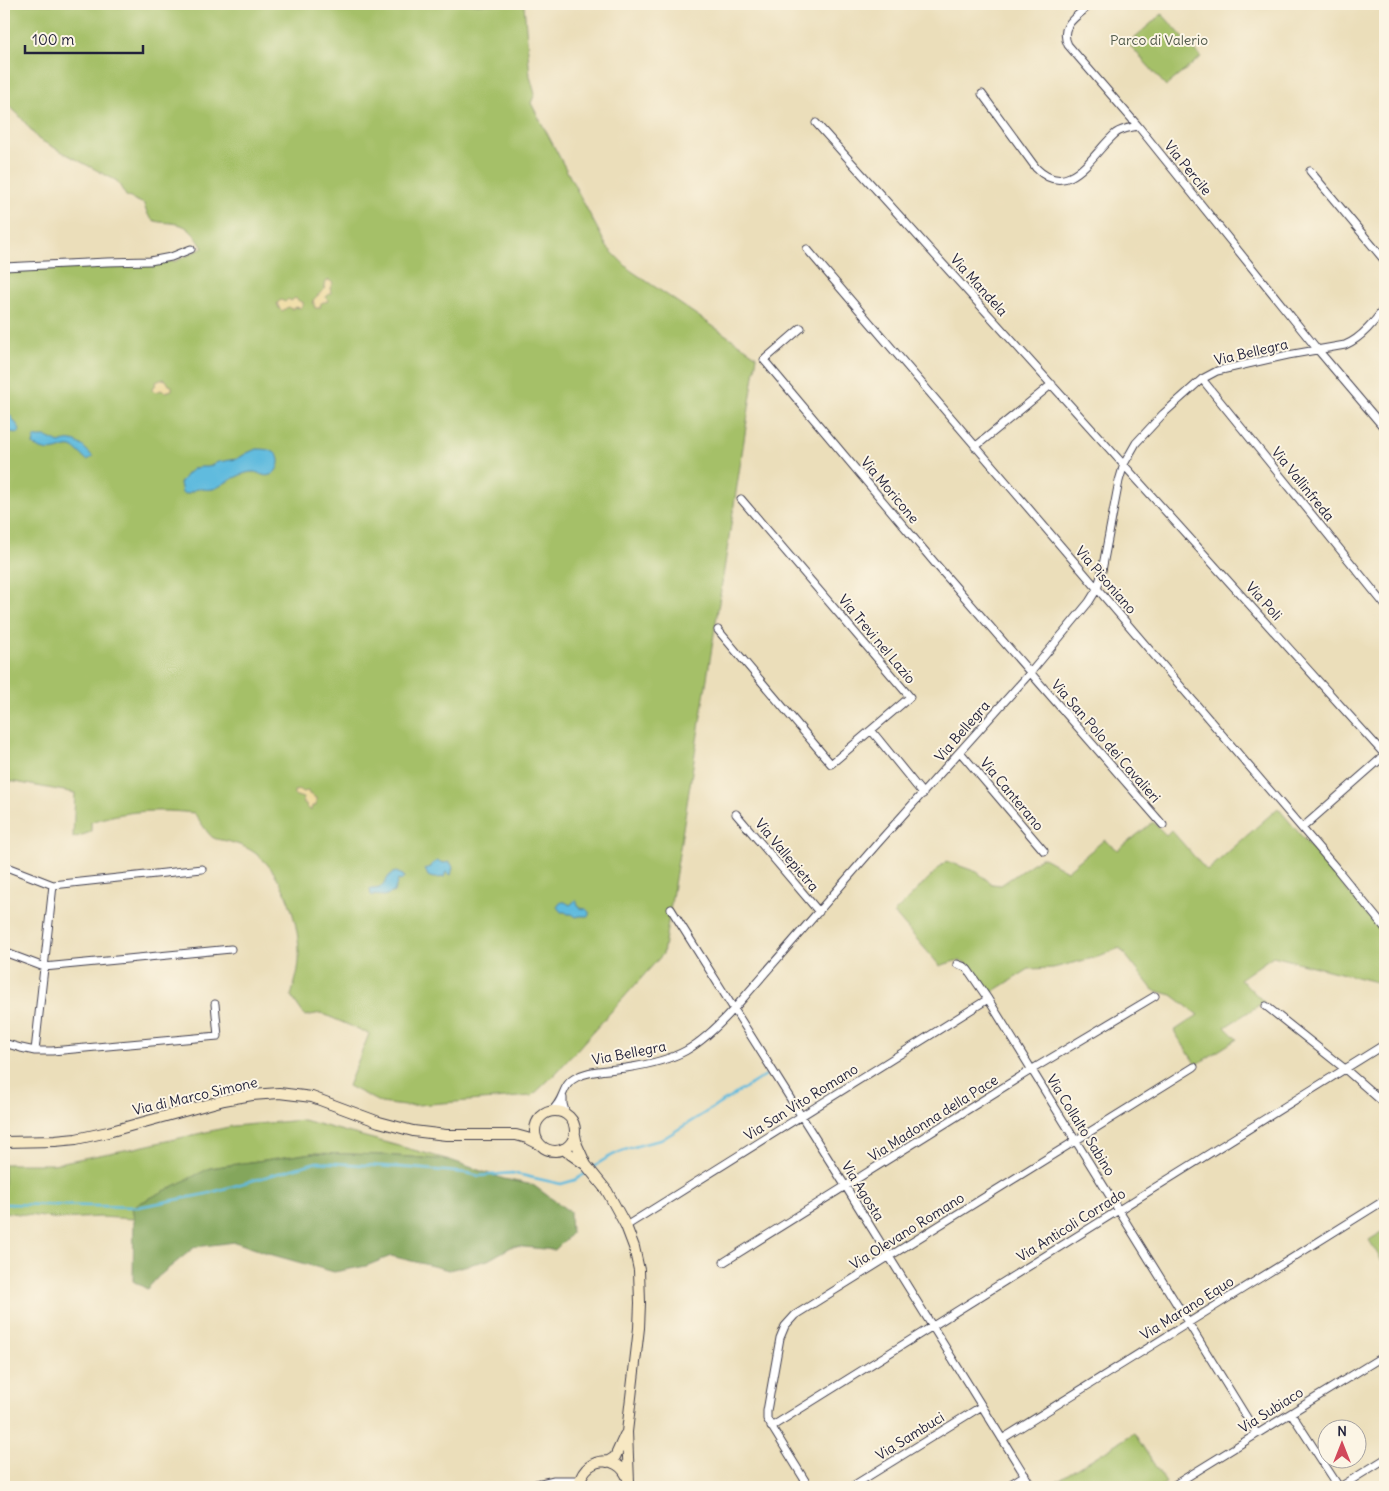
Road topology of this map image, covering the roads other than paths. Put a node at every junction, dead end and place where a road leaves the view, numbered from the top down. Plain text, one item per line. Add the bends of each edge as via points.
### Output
1 (1091, 4) edge
2 (982, 94) dead end
3 (816, 123) dead end
4 (1138, 126) junction
5 (1310, 171) dead end
6 (807, 249) dead end
7 (191, 250) dead end
8 (1385, 261) edge
9 (4, 267) edge
10 (1385, 307) edge
11 (801, 328) dead end
12 (1318, 350) junction
13 (1202, 379) junction
14 (1052, 384) junction
15 (1385, 429) edge
16 (975, 447) junction
17 (1124, 464) junction
18 (741, 499) dead end
19 (1097, 589) junction
20 (1385, 605) edge
21 (718, 630) dead end
22 (1030, 672) junction
23 (871, 730) junction
24 (960, 752) junction
25 (1385, 755) edge
26 (923, 794) junction
27 (736, 814) dead end
28 (1163, 825) dead end
29 (1302, 828) junction
30 (1044, 851) dead end
31 (4, 866) edge
32 (202, 869) dead end
33 (53, 885) junction
34 (671, 909) dead end
35 (819, 912) junction
36 (1385, 928) edge
37 (231, 949) dead end
38 (4, 952) edge
39 (957, 964) dead end
40 (44, 967) junction
41 (1155, 996) dead end
42 (988, 999) junction
43 (215, 1004) dead end
44 (1266, 1006) dead end
45 (733, 1010) junction
46 (4, 1043) edge
47 (1385, 1044) edge
48 (35, 1051) junction
49 (1194, 1068) dead end
50 (1345, 1069) junction
51 (1031, 1070) junction
52 (563, 1095) junction
53 (1385, 1104) edge
54 (550, 1112) junction
55 (566, 1115) junction
56 (801, 1116) junction
57 (539, 1119) junction
58 (508, 1134) junction
59 (574, 1135) junction
60 (1076, 1141) junction
61 (4, 1142) edge
62 (539, 1144) junction
63 (563, 1149) junction
64 (586, 1165) junction
65 (846, 1187) junction
66 (1385, 1200) edge
67 (1119, 1210) junction
68 (626, 1226) junction
69 (889, 1258) junction
70 (724, 1262) dead end
71 (1188, 1322) junction
72 (932, 1327) junction
73 (1385, 1355) edge
74 (982, 1406) junction
75 (1291, 1413) junction
76 (771, 1427) junction
77 (627, 1432) junction
78 (1257, 1434) junction
79 (1002, 1438) junction
80 (1385, 1459) edge
81 (607, 1462) junction
82 (1024, 1476) junction
83 (580, 1484) edge
84 (628, 1485) edge
85 (524, 1487) edge
86 (809, 1487) edge
87 (850, 1487) edge
88 (1006, 1487) edge
89 (1032, 1487) edge
90 (1171, 1487) edge
91 (1340, 1487) edge

1 - 4 street, Via Percile via 1066,27 1066,42
2 - 4 street via 1036,168 1053,179 1079,172 1116,134
3 - 14 street, Via Mandela
4 - 12 street, Via Percile
5 - 8 street
6 - 16 street, Via Pisoniano
7 - 9 street via 150,261
10 - 12 street, Via Bellegra via 1351,342
11 - 22 street, Via Moricone via 764,360
12 - 13 street, Via Bellegra via 1221,370
12 - 15 street, Via Percile
13 - 17 street, Via Bellegra via 1143,434
13 - 20 street, Via Vallinfreda
14 - 16 street
14 - 17 street, Via Mandela
16 - 19 street, Via Pisoniano
17 - 19 street, Via Bellegra
17 - 25 street, Via Poli
18 - 23 street, Via Trevi nel Lazio via 910,697
19 - 22 street, Via Bellegra
19 - 29 street, Via Pisoniano
21 - 23 street, Via Trevi nel Lazio via 831,764
22 - 24 street, Via Bellegra
22 - 28 street, Via San Polo dei Cavalieri
23 - 26 street
24 - 26 street, Via Bellegra
24 - 30 street, Via Canterano
25 - 29 street
26 - 35 street, Via Bellegra
27 - 35 street, Via Vallepietra
29 - 36 street, Via Pisoniano
31 - 33 street
32 - 33 street
33 - 40 street
34 - 45 street, Via Agosta
35 - 45 street, Via Bellegra
37 - 40 street
38 - 40 street
39 - 42 street, Via Collalto Sabino via 968,970
40 - 48 street
41 - 51 street, Via Madonna della Pace
42 - 51 street, Via Collalto Sabino
42 - 56 street, Via San Vito Romano
43 - 48 street via 218,1036
44 - 50 street
45 - 52 street, Via Bellegra via 704,1039 682,1053 651,1064 581,1075 570,1081
45 - 56 street, Via Agosta
46 - 48 street
47 - 50 street, Via Anticoli Corrado
49 - 60 street, Via Olevano Romano
50 - 53 street
50 - 67 street, Via Anticoli Corrado
51 - 60 street, Via Collalto Sabino
51 - 65 street, Via Madonna della Pace
52 - 54 street, Via Bellegra via 559,1105
52 - 55 street
54 - 55 street
54 - 57 street
55 - 59 street via 573,1124
56 - 65 street, Via Agosta
56 - 68 street, Via San Vito Romano
57 - 58 street, Via di Marco Simone via 522,1131
57 - 62 street via 535,1132
58 - 61 street, Via di Marco Simone via 446,1136 413,1131 379,1122 312,1096 278,1092 232,1099 76,1139
58 - 62 street, Via di Marco Simone
59 - 63 street via 571,1143
59 - 64 street
60 - 67 street, Via Collalto Sabino
60 - 69 street, Via Olevano Romano
62 - 63 street via 550,1151
63 - 64 street
64 - 68 street via 607,1192
65 - 69 street, Via Agosta
65 - 70 street, Via Madonna della Pace
66 - 71 street, Via Marano Equo
67 - 71 street, Via Collalto Sabino
67 - 72 street, Via Anticoli Corrado
68 - 77 street via 639,1270 640,1304
69 - 72 street, Via Agosta
69 - 76 street, Via Olevano Romano via 787,1322 780,1338 767,1411
71 - 78 street, Via Collalto Sabino
71 - 79 street, Via Marano Equo
72 - 74 street, Via Agosta
72 - 76 street, Via Anticoli Corrado
73 - 75 street, Via Subiaco
74 - 79 street, Via Agosta
74 - 87 street, Via Sambuci
75 - 78 street, Via Subiaco
75 - 91 street
76 - 86 street, Via Olevano Romano
77 - 81 street via 615,1457
77 - 84 street
78 - 90 street, Via Subiaco
79 - 82 street, Via Agosta
80 - 91 street
81 - 83 street via 593,1464 583,1474
81 - 84 street via 621,1468
82 - 88 street
82 - 89 street, Via Agosta
83 - 85 street via 554,1480

